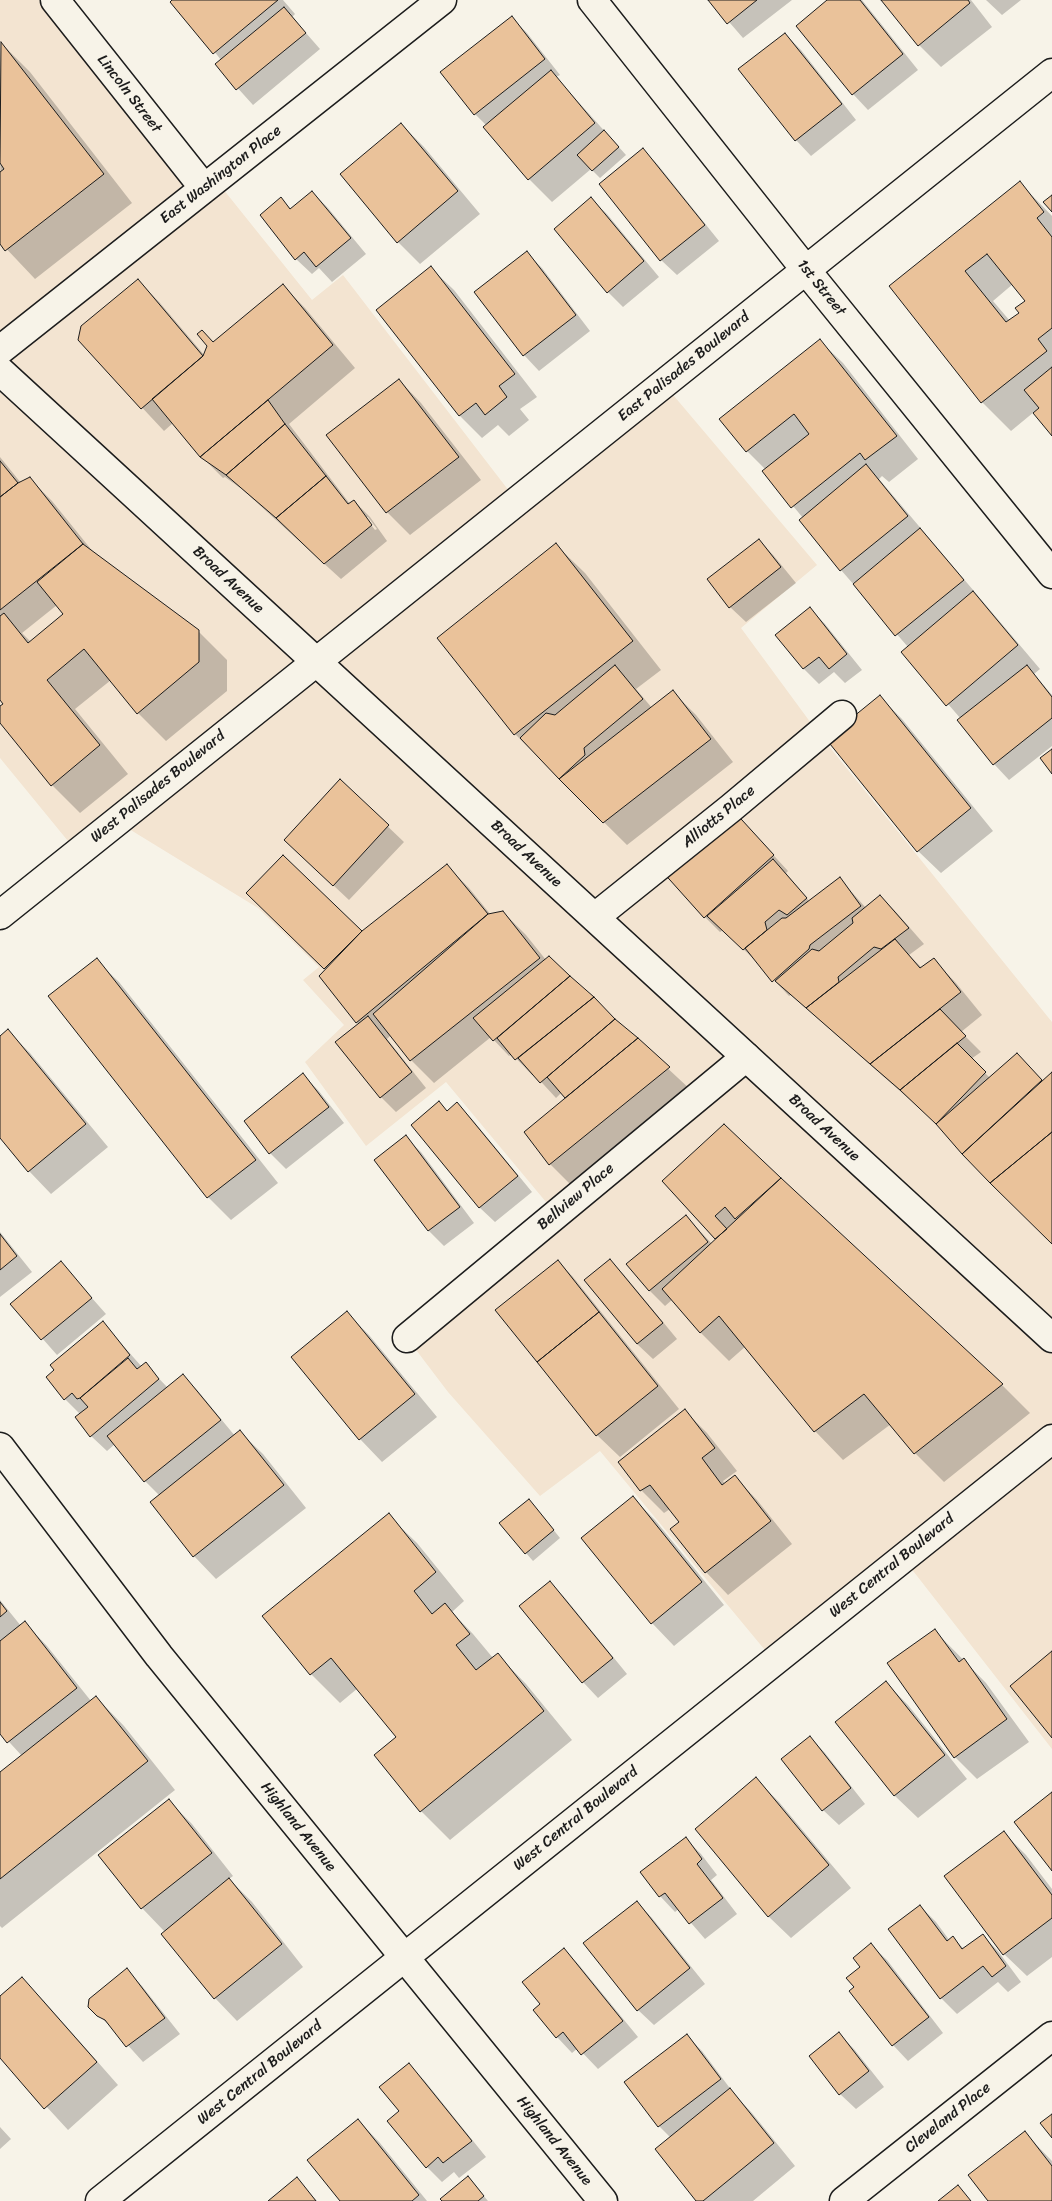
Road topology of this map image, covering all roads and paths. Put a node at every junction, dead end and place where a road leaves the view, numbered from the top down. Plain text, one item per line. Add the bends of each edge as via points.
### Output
1 (55, 0) edge
2 (442, 0) edge
3 (592, 0) edge
4 (1052, 73) edge
5 (204, 188) junction
6 (805, 269) junction
7 (0, 350) edge
8 (0, 371) edge
9 (1052, 574) edge
10 (315, 661) junction
11 (842, 715) dead end
12 (0, 914) edge
13 (595, 917) junction
14 (746, 1056) junction
15 (407, 1338) dead end
16 (1052, 1338) edge
17 (1052, 1439) edge
18 (0, 1447) edge
19 (404, 1956) junction
20 (1052, 2036) edge
21 (100, 2201) edge
22 (603, 2201) edge
23 (844, 2201) edge

1 - 5 street, Lincoln Street
2 - 5 street, East Washington Place
3 - 6 street, 1st Street
4 - 6 street, East Palisades Boulevard
5 - 7 street, East Washington Place
6 - 9 street, 1st Street
6 - 10 street, East Palisades Boulevard
8 - 10 street, Broad Avenue
10 - 12 street, West Palisades Boulevard
10 - 13 street, Broad Avenue
11 - 13 street, Alliotts Place
13 - 14 street, Broad Avenue
14 - 15 street, Bellview Place
14 - 16 street, Broad Avenue
17 - 19 street, West Central Boulevard
18 - 19 street, Highland Avenue via 159,1656
19 - 21 street, West Central Boulevard
19 - 22 street, Highland Avenue
20 - 23 street, Cleveland Place

